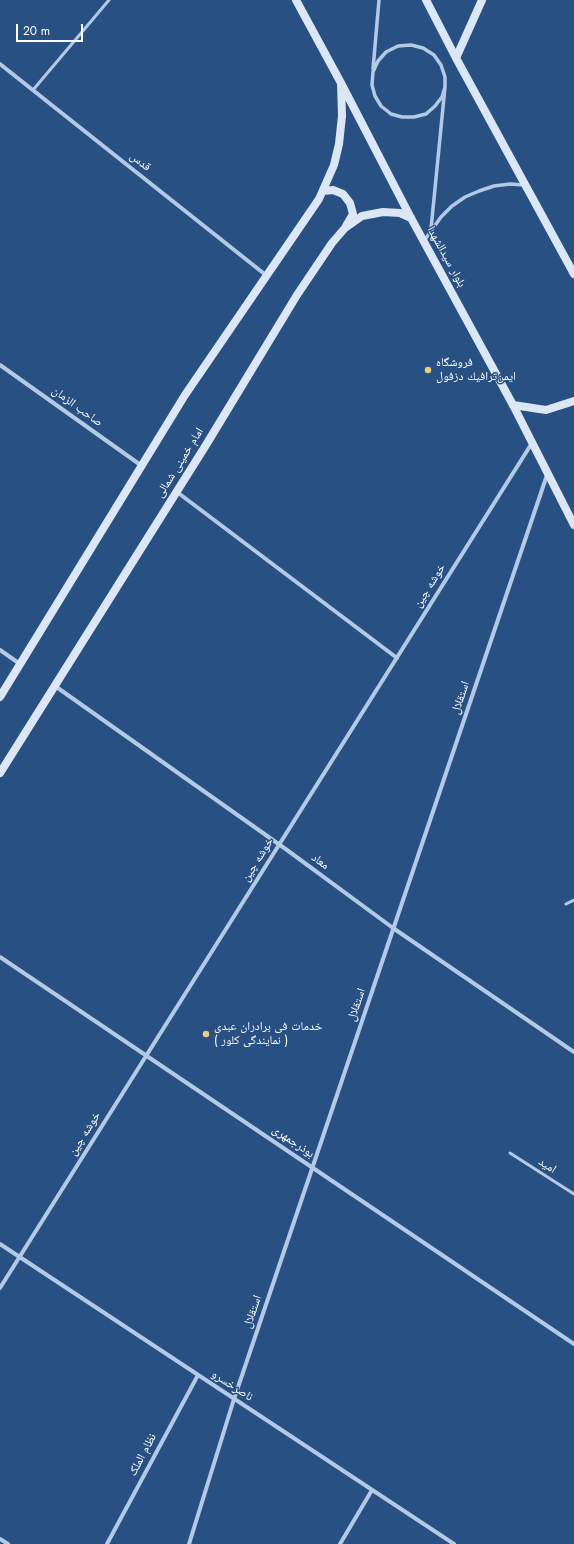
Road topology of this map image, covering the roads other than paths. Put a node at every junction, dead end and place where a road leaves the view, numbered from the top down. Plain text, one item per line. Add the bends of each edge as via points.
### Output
1 (109, 0) edge
2 (296, 0) edge
3 (379, 0) edge
4 (426, 0) edge
5 (482, 0) edge
6 (456, 58) junction
7 (0, 64) edge
8 (373, 72) junction
9 (341, 83) junction
10 (445, 87) junction
11 (33, 90) junction
12 (525, 185) junction
13 (323, 191) junction
14 (411, 218) junction
15 (345, 228) junction
16 (431, 229) junction
17 (424, 242) junction
18 (574, 274) edge
19 (267, 276) junction
20 (0, 364) edge
21 (574, 401) edge
22 (513, 405) junction
23 (532, 443) junction
24 (142, 466) junction
25 (547, 474) junction
26 (176, 492) junction
27 (574, 525) edge
28 (0, 650) edge
29 (397, 658) junction
30 (20, 664) junction
31 (54, 686) junction
32 (0, 697) edge
33 (0, 773) edge
34 (279, 845) junction
35 (574, 900) edge
36 (566, 904) dead end
37 (394, 928) junction
38 (0, 957) edge
39 (574, 1052) edge
40 (146, 1056) junction
41 (510, 1153) dead end
42 (312, 1167) junction
43 (574, 1194) edge
44 (0, 1244) edge
45 (20, 1257) junction
46 (0, 1288) edge
47 (574, 1344) edge
48 (198, 1375) junction
49 (234, 1399) junction
50 (372, 1490) junction
51 (0, 1539) edge
52 (8, 1544) edge
53 (106, 1544) edge
54 (189, 1544) edge
55 (340, 1544) edge
56 (454, 1544) edge

1 - 11 lane
2 - 9 main road, بلوار سیدالشهدا
3 - 8 street
4 - 6 main road
5 - 6 main road
6 - 12 main road
7 - 11 street, قدس
8 - 10 street via 386,52 398,46 410,45 423,48 434,55 441,65
8 - 10 street via 372,85 381,106 391,114 402,117 426,114 442,97
9 - 13 main road via 342,116 339,144 334,165
9 - 14 main road, بلوار سیدالشهدا
10 - 16 street
11 - 19 street, قدس
12 - 16 street via 494,186 465,197 452,206
12 - 18 main road
13 - 15 main road via 333,190 343,194 350,203 353,214
13 - 19 main road
14 - 15 main road, امام خمینی شمالی via 383,212 362,216
14 - 17 main road, بلوار سیدالشهدا
15 - 26 main road, امام خمینی شمالی via 297,295
16 - 17 street
17 - 22 main road, بلوار سیدالشهدا
19 - 24 main road via 185,395
20 - 24 street, صاحب الزمان
21 - 22 main road via 546,410
22 - 23 main road, بلوار سیدالشهدا
23 - 25 main road, بلوار سیدالشهدا
23 - 29 street, خوشه چین
24 - 30 main road
25 - 27 main road, بلوار سیدالشهدا
25 - 37 street, استقلال
26 - 29 street
26 - 31 main road, امام خمینی شمالی
28 - 30 street
29 - 34 street, خوشه چین
30 - 32 main road
31 - 33 main road, امام خمینی شمالی
31 - 34 street, معاد
34 - 37 street, معاد
34 - 40 street, خوشه چین
35 - 36 lane
37 - 39 street, معاد
37 - 42 street, استقلال
38 - 40 street, بوذرجمهری
40 - 42 street, بوذرجمهری
40 - 45 street, خوشه چین
41 - 43 lane, امید
42 - 47 street, بوذرجمهری
42 - 49 street, استقلال
44 - 45 street, ناصرخسرو
45 - 46 street, خوشه چین
45 - 48 street, ناصرخسرو
48 - 49 street, ناصرخسرو
48 - 53 street, نظام الملک
49 - 50 street, ناصرخسرو
49 - 54 street, استقلال
50 - 55 street
50 - 56 street, ناصرخسرو
51 - 52 street

